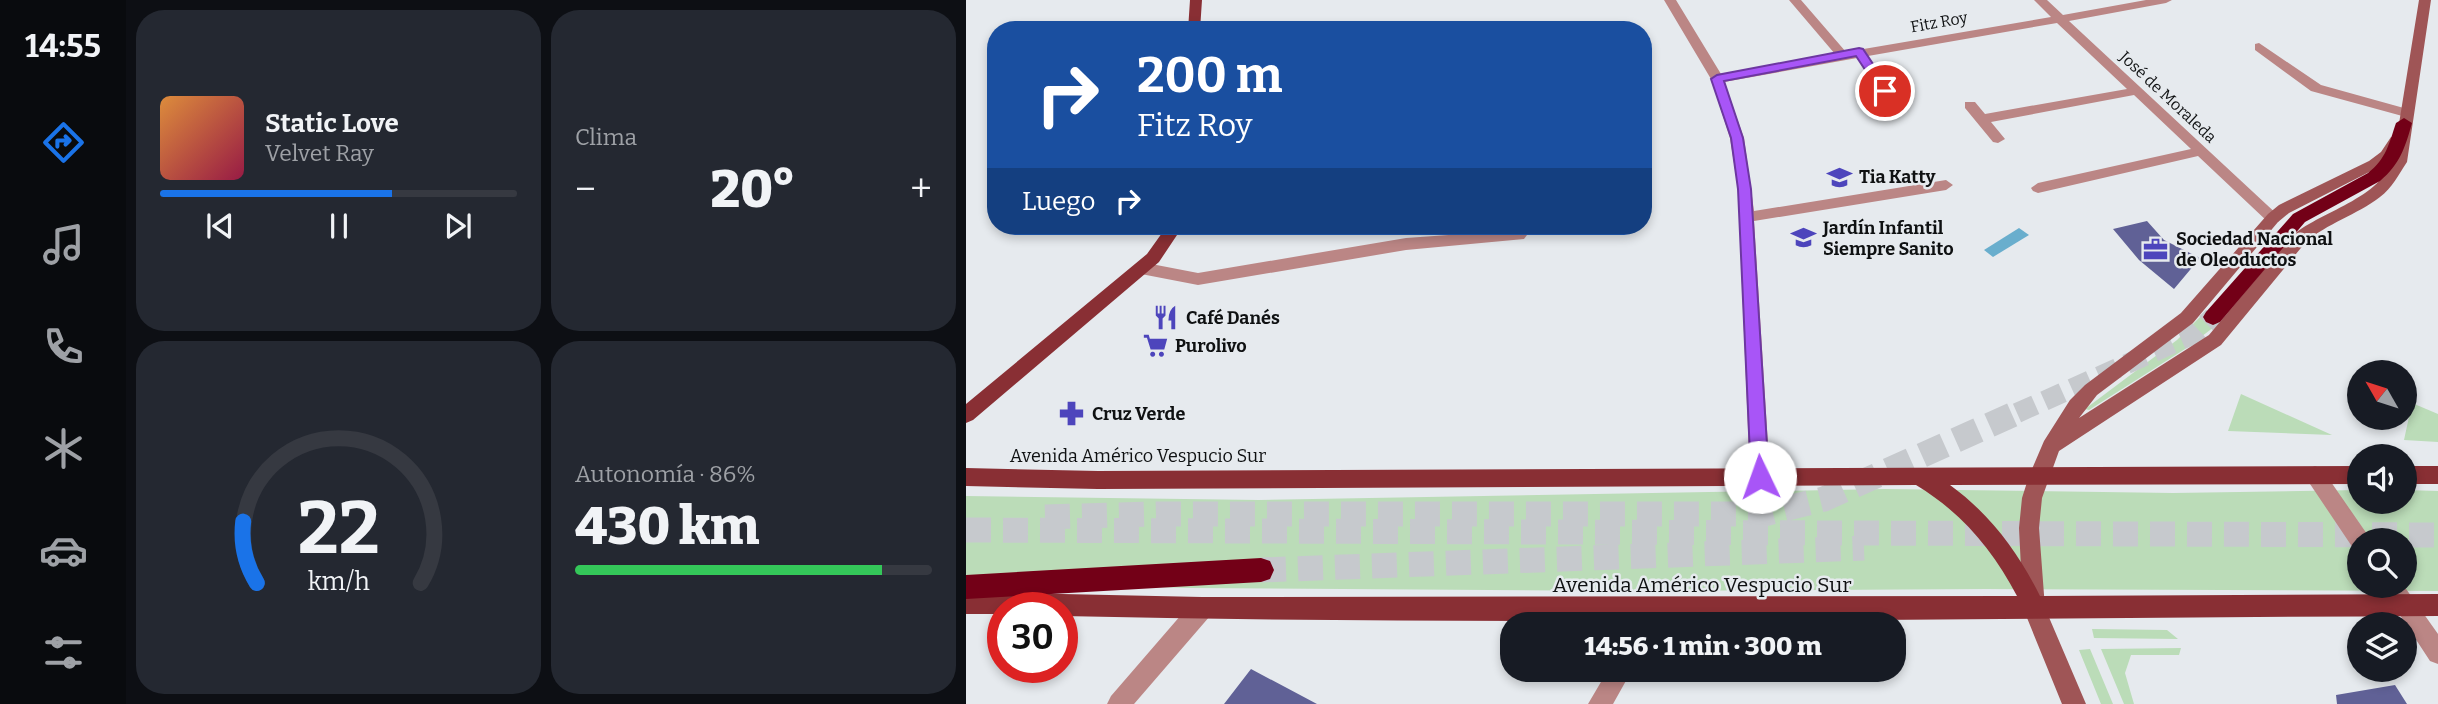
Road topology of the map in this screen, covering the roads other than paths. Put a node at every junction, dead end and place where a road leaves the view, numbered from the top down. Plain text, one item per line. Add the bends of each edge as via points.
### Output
1 (1196, 0) edge
2 (1671, 0) edge
3 (1795, 0) edge
4 (2040, 0) edge
5 (2166, 0) edge
6 (2425, 0) edge
7 (2058, 18) junction
8 (1195, 21) edge
9 (2259, 47) dead end
10 (1859, 52) junction
11 (1842, 55) junction
12 (1717, 79) junction
13 (2136, 91) junction
14 (1970, 105) dead end
15 (1898, 111) dead end
16 (2405, 118) junction
17 (1982, 119) junction
18 (1998, 139) dead end
19 (2201, 151) junction
20 (1946, 185) dead end
21 (2038, 188) dead end
22 (1746, 217) junction
23 (2273, 218) junction
24 (1170, 235) edge
25 (1519, 235) dead end
26 (1141, 268) junction
27 (2213, 317) tunnel mouth
28 (966, 415) edge
29 (2052, 447) junction
30 (1917, 475) junction
31 (2315, 475) junction
32 (2347, 475) edge
33 (2417, 475) edge
34 (2438, 475) edge
35 (2039, 476) junction
36 (966, 477) edge
37 (1760, 477) junction
38 (2351, 528) edge
39 (1261, 570) tunnel mouth
40 (966, 587) edge
41 (2400, 598) edge
42 (966, 603) edge
43 (2405, 605) junction
44 (2438, 606) edge
45 (1202, 608) junction
46 (2034, 608) junction
47 (1862, 612) edge
48 (1500, 614) edge
49 (2438, 653) edge
50 (1614, 682) edge
51 (1119, 704) edge
52 (1600, 704) edge
53 (2074, 704) edge

1 - 8 main road
2 - 12 street
3 - 11 street
4 - 7 street, José de Moraleda
5 - 7 street, Fitz Roy
6 - 16 main road
7 - 10 street, Fitz Roy
7 - 13 street, José de Moraleda
9 - 16 street via 2316,88
10 - 11 street, Fitz Roy
10 - 15 street
11 - 12 street, Fitz Roy
12 - 22 street via 1737,138
13 - 17 street
13 - 19 street, José de Moraleda
14 - 17 street
16 - 23 main road via 2386,155
16 - 27 highway via 2394,158 2385,168 2300,218
16 - 29 main road via 2400,162 2374,194 2313,226 2226,330
17 - 18 street
19 - 21 street
19 - 23 street, José de Moraleda
20 - 22 street
22 - 37 street
23 - 29 main road via 2187,318 2091,390
24 - 26 main road
25 - 26 street via 1406,244 1198,279
26 - 28 main road
29 - 35 main road
30 - 35 main road, Avenida Américo Vespucio Sur
30 - 37 main road, Avenida Américo Vespucio Sur
30 - 46 main road via 1954,499 1992,536
31 - 32 main road, Avenida Américo Vespucio Sur
31 - 35 main road, Avenida Américo Vespucio Sur
31 - 38 street
33 - 34 main road
35 - 46 main road via 2029,528
36 - 37 main road, Avenida Américo Vespucio Sur
39 - 40 highway
41 - 43 street
42 - 45 main road, Avenida Américo Vespucio Sur
43 - 44 main road, Avenida Américo Vespucio Sur
43 - 46 main road, Avenida Américo Vespucio Sur
43 - 49 street
45 - 48 main road, Avenida Américo Vespucio Sur
45 - 51 street
46 - 47 main road, Avenida Américo Vespucio Sur
46 - 53 main road
50 - 52 street

